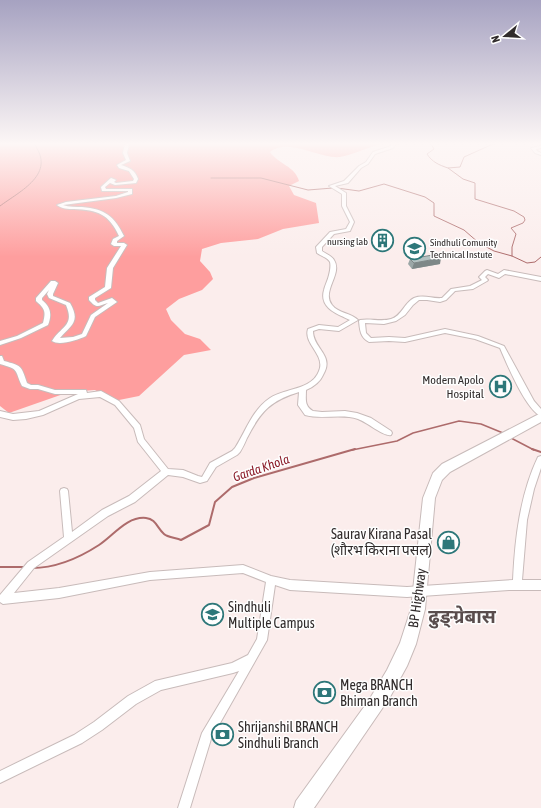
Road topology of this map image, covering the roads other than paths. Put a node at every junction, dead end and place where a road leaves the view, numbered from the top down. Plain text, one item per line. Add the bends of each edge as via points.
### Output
1 (108, 182) edge
2 (111, 182) edge
3 (134, 182) edge
4 (346, 182) edge
5 (541, 279) edge
6 (359, 320) junction
7 (0, 343) edge
8 (0, 358) edge
9 (303, 390) junction
10 (92, 394) junction
11 (541, 413) edge
12 (0, 414) edge
13 (541, 418) edge
14 (388, 433) dead end
15 (541, 459) edge
16 (166, 472) junction
17 (64, 491) dead end
18 (68, 539) junction
19 (271, 580) junction
20 (517, 584) junction
21 (541, 585) edge
22 (421, 590) junction
23 (1, 598) edge
24 (253, 657) junction
25 (0, 777) edge
26 (184, 808) edge
27 (303, 808) edge

1 - 7 street via 103,187 104,190 130,190 130,193 59,205 104,212 118,226 122,236 115,240 114,244 124,245 110,267 108,288 92,297 97,305 112,300 114,302 93,316 84,335 55,341 55,338 67,329 72,315 68,304 51,296 55,283 53,282 39,298 49,311 46,324
2 - 3 street via 115,184
4 - 6 street via 331,186 344,193 344,206 352,222 348,230 332,233 319,247 319,252 332,261 333,269 325,296 327,304
5 - 6 street via 504,272 499,276 487,272 482,277 485,280 471,288 453,290 448,298 418,298 410,304 403,315 391,322
6 - 9 street via 340,329 320,327 310,330 324,360 324,369
6 - 11 street via 363,333 369,340 405,340 445,331 476,337 502,347 531,403
8 - 10 street via 2,362 19,369 24,384 30,387 55,392
9 - 14 street via 302,405 308,413 359,416
9 - 16 street via 273,399 260,410 232,456 213,465 204,479
10 - 12 street via 78,396 40,413 13,417
10 - 16 street via 101,394 117,404 137,426 141,440
13 - 22 highway, BP Highway via 446,468 437,477 431,490
15 - 20 street via 534,475 520,536
16 - 18 street via 132,499 105,513
17 - 18 street
18 - 23 street via 30,565
19 - 22 street via 290,585 341,589 407,592
19 - 23 street via 242,569 150,576 59,593
19 - 24 street via 262,640
20 - 21 street
20 - 22 street
22 - 27 highway, BP Highway via 415,624 402,662 387,688
24 - 25 street via 233,668 159,685 132,700 78,739
24 - 26 street via 206,737

